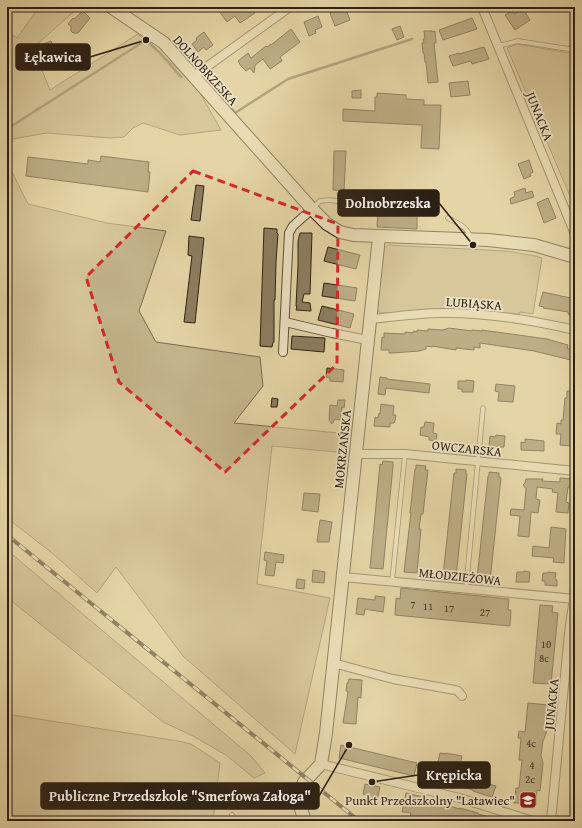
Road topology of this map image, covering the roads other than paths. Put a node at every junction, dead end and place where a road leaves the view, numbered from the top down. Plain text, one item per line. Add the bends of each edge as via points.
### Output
1 (111, 7) edge
2 (290, 7) edge
3 (484, 8) edge
4 (498, 46) junction
5 (575, 50) edge
6 (194, 76) junction
7 (354, 203) dead end
8 (312, 209) junction
9 (448, 218) dead end
10 (575, 234) edge
11 (379, 237) junction
12 (470, 239) junction
13 (575, 257) edge
14 (371, 319) junction
15 (285, 322) junction
16 (575, 330) edge
17 (368, 340) junction
18 (283, 352) dead end
19 (483, 408) dead end
20 (356, 454) junction
21 (405, 454) junction
22 (479, 462) junction
23 (575, 471) edge
24 (343, 577) junction
25 (392, 582) junction
26 (466, 589) junction
27 (575, 590) edge
28 (574, 599) edge
29 (333, 663) junction
30 (462, 696) dead end
31 (321, 764) junction
32 (232, 815) dead end
33 (236, 821) edge
34 (305, 821) edge
35 (533, 821) edge
36 (552, 821) edge

1 - 6 street, DOLNOBRZESKA via 164,43
2 - 6 street
3 - 4 street, JUNACKA
4 - 5 lane via 518,41
4 - 10 street, JUNACKA
6 - 8 street, DOLNOBRZESKA
7 - 8 lane via 320,201
8 - 11 street, DOLNOBRZESKA via 327,224 340,232
8 - 15 street via 293,226 290,233
9 - 12 lane via 463,226 469,232
11 - 12 street, DOLNOBRZESKA
11 - 14 street, MOKRZAŃSKA
12 - 13 street, DOLNOBRZESKA via 534,246
14 - 16 street, LUBIĄSKA via 441,313 486,315 535,321
14 - 17 street, MOKRZAŃSKA
15 - 17 street
15 - 18 street
17 - 20 street, MOKRZAŃSKA
19 - 22 lane
20 - 21 street, OWCZARSKA
20 - 24 street, MOKRZAŃSKA
21 - 22 street, OWCZARSKA
21 - 25 lane
22 - 23 street, OWCZARSKA
22 - 26 lane
24 - 25 street, MŁODZIEŻOWA
24 - 29 street, MOKRZAŃSKA
25 - 26 street, MŁODZIEŻOWA
26 - 28 street, MŁODZIEŻOWA
27 - 28 street, JUNACKA
28 - 36 street, JUNACKA
29 - 30 street via 393,679 455,690
29 - 31 street, MOKRZAŃSKA
31 - 34 street via 304,782 300,791 299,804
31 - 35 street via 453,796
32 - 33 lane

